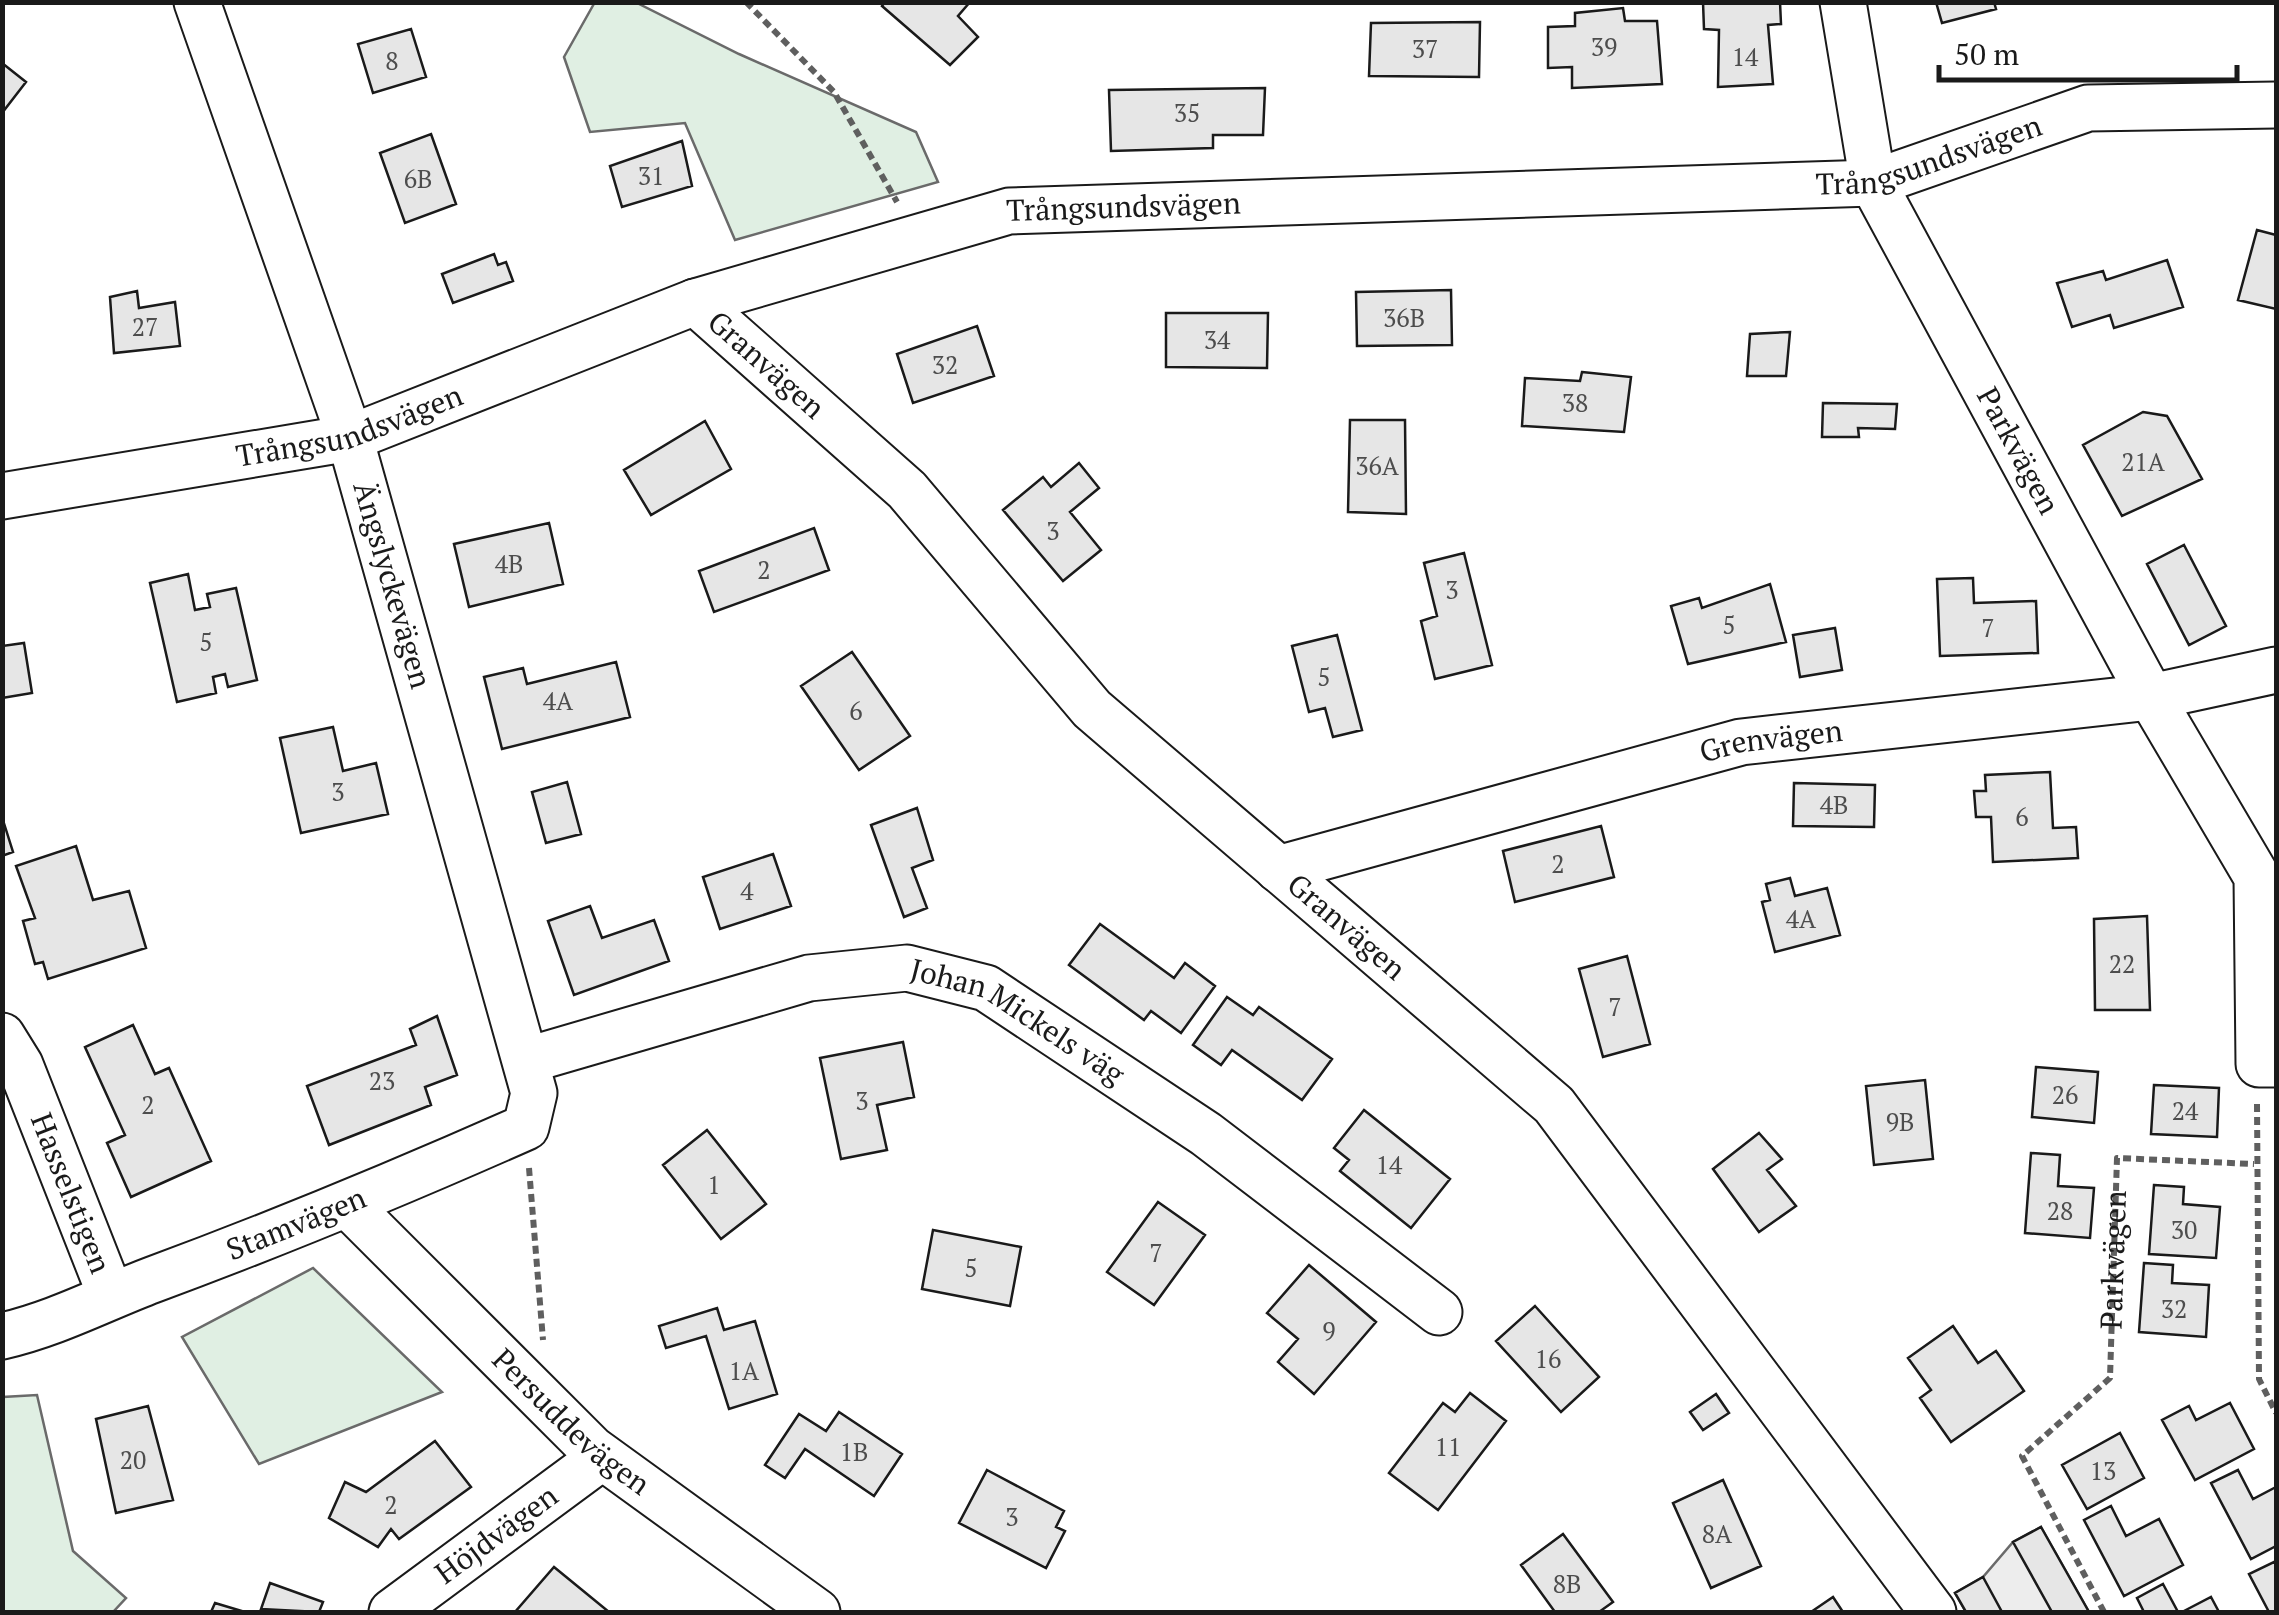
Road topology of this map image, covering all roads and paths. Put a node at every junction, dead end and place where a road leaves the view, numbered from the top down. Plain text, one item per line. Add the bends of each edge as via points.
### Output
1 (197, 2) edge
2 (746, 2) edge
3 (1843, 2) edge
4 (2276, 105) edge
5 (1873, 183) junction
6 (918, 237) junction
7 (695, 302) junction
8 (350, 438) junction
9 (2, 496) edge
10 (2276, 670) edge
11 (2151, 698) junction
12 (1278, 869) junction
13 (2266, 883) edge
14 (2, 1036) edge
15 (528, 1060) junction
16 (2268, 1064) edge
17 (526, 1127) junction
18 (2254, 1164) junction
19 (350, 1206) junction
20 (111, 1296) junction
21 (1439, 1312) dead end
22 (2, 1336) edge
23 (548, 1406) junction
24 (2276, 1413) edge
25 (602, 1457) junction
26 (392, 1612) edge
27 (817, 1612) edge
28 (1933, 1612) edge
29 (2104, 1612) edge

1 - 8 street, Ängslyckevägen
2 - 6 path via 834,92
3 - 5 street, Parkvägen
4 - 5 street, Trångsundsvägen via 2088,108
5 - 6 street, Trångsundsvägen via 1009,211
5 - 11 street, Parkvägen
6 - 7 street, Trångsundsvägen
7 - 8 street, Trångsundsvägen
7 - 12 street, Granvägen via 907,490 1092,709
8 - 9 street, Trångsundsvägen
8 - 15 street, Ängslyckevägen
10 - 11 street, Grenvägen
11 - 12 street, Grenvägen via 1741,742
11 - 13 street, Parkvägen
12 - 28 street, Granvägen via 1554,1105
13 - 16 street, Parkvägen
14 - 20 street, Hasselstigen via 20,1065
15 - 17 street via 534,1093
15 - 21 street, Johan Mickels väg via 809,978 907,968 986,988 1206,1134
16 - 18 path
17 - 19 street, Stamvägen
17 - 23 path
18 - 24 path via 2259,1379
18 - 29 path, Parkvägen via 2118,1158 2110,1378 2022,1456
19 - 20 street, Stamvägen
19 - 23 street, Persuddevägen
20 - 22 street, Stamvägen via 44,1327
23 - 25 street, Persuddevägen
25 - 26 street, Höjdvägen
25 - 27 street, Persuddevägen

